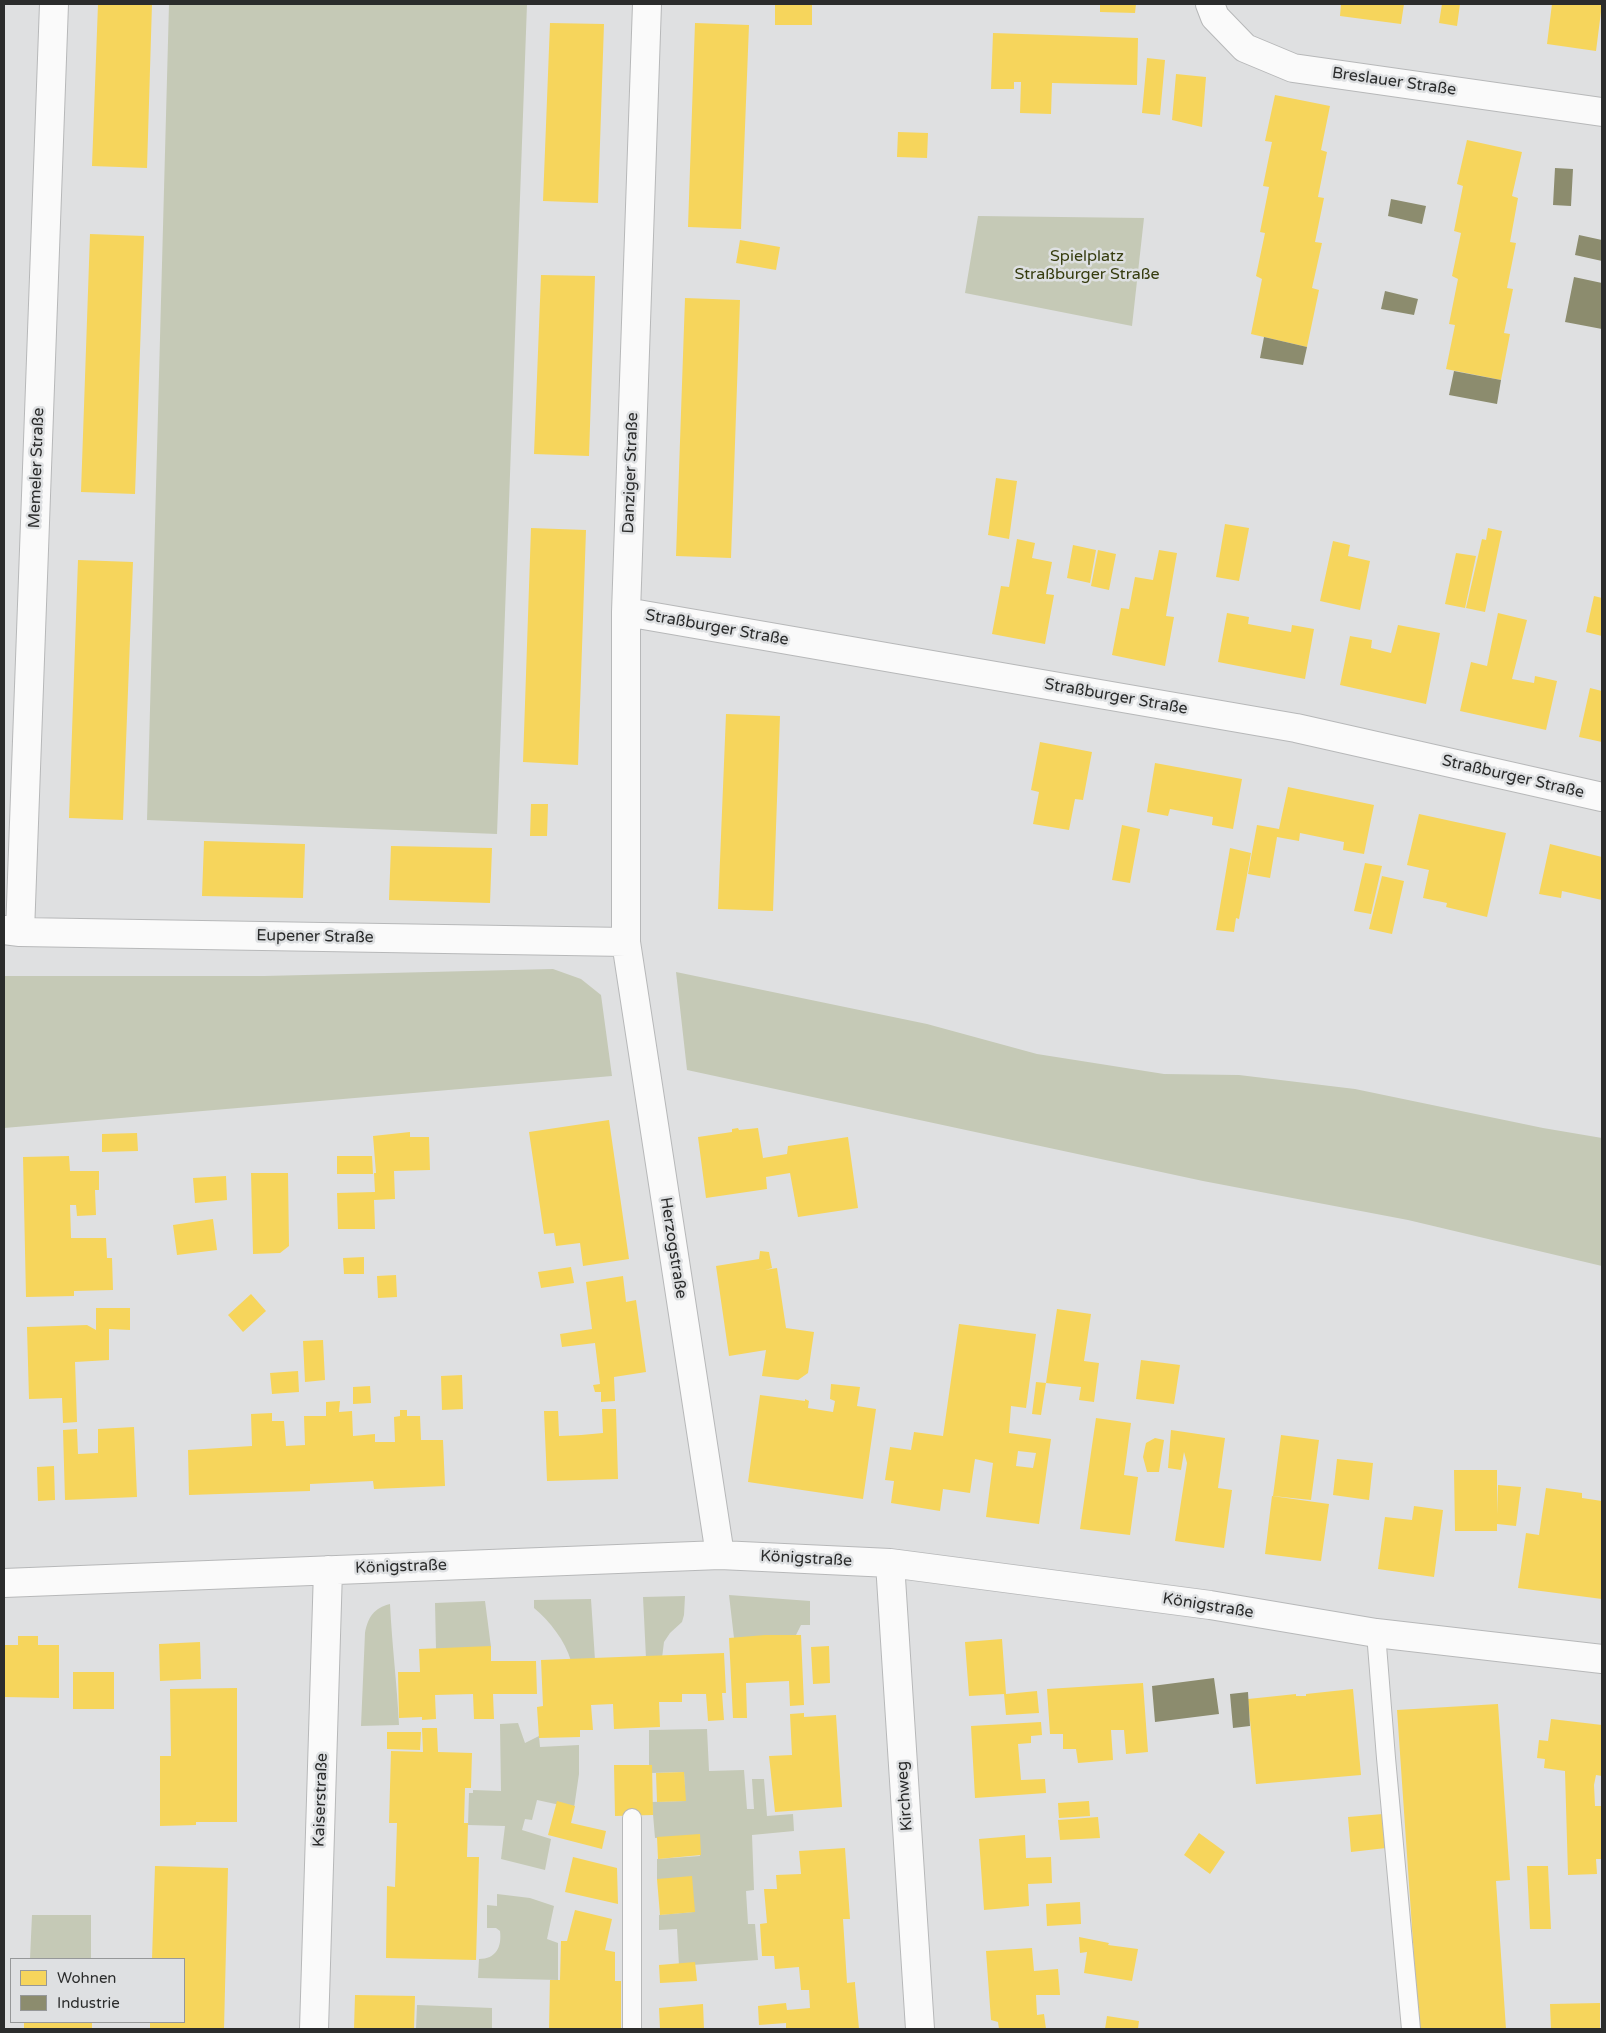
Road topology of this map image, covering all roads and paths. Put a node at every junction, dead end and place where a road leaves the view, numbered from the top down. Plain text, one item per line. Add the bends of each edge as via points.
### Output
1 (54, 4) edge
2 (647, 4) edge
3 (1210, 4) edge
4 (1602, 112) edge
5 (626, 612) junction
6 (1602, 797) edge
7 (12, 931) edge
8 (626, 942) junction
9 (720, 1555) junction
10 (890, 1563) junction
11 (328, 1570) junction
12 (4, 1583) edge
13 (1376, 1634) junction
14 (1602, 1659) edge
15 (632, 1818) dead end
16 (314, 2029) edge
17 (632, 2029) edge
18 (920, 2029) edge
19 (1411, 2029) edge

1 - 7 street, Memeler Straße
2 - 5 street, Danziger Straße
3 - 4 street, Breslauer Straße via 1215,17 1245,48 1293,68
5 - 6 street, Straßburger Straße via 1296,728
5 - 8 street, Danziger Straße
7 - 8 street, Eupener Straße
8 - 9 street, Herzogstraße
9 - 10 street, Königstraße
9 - 11 street, Königstraße
10 - 13 street, Königstraße via 1210,1606
10 - 18 street, Kirchweg
11 - 12 street, Königstraße
11 - 16 street, Kaiserstraße
13 - 14 street, Königstraße
13 - 19 lane
15 - 17 lane

